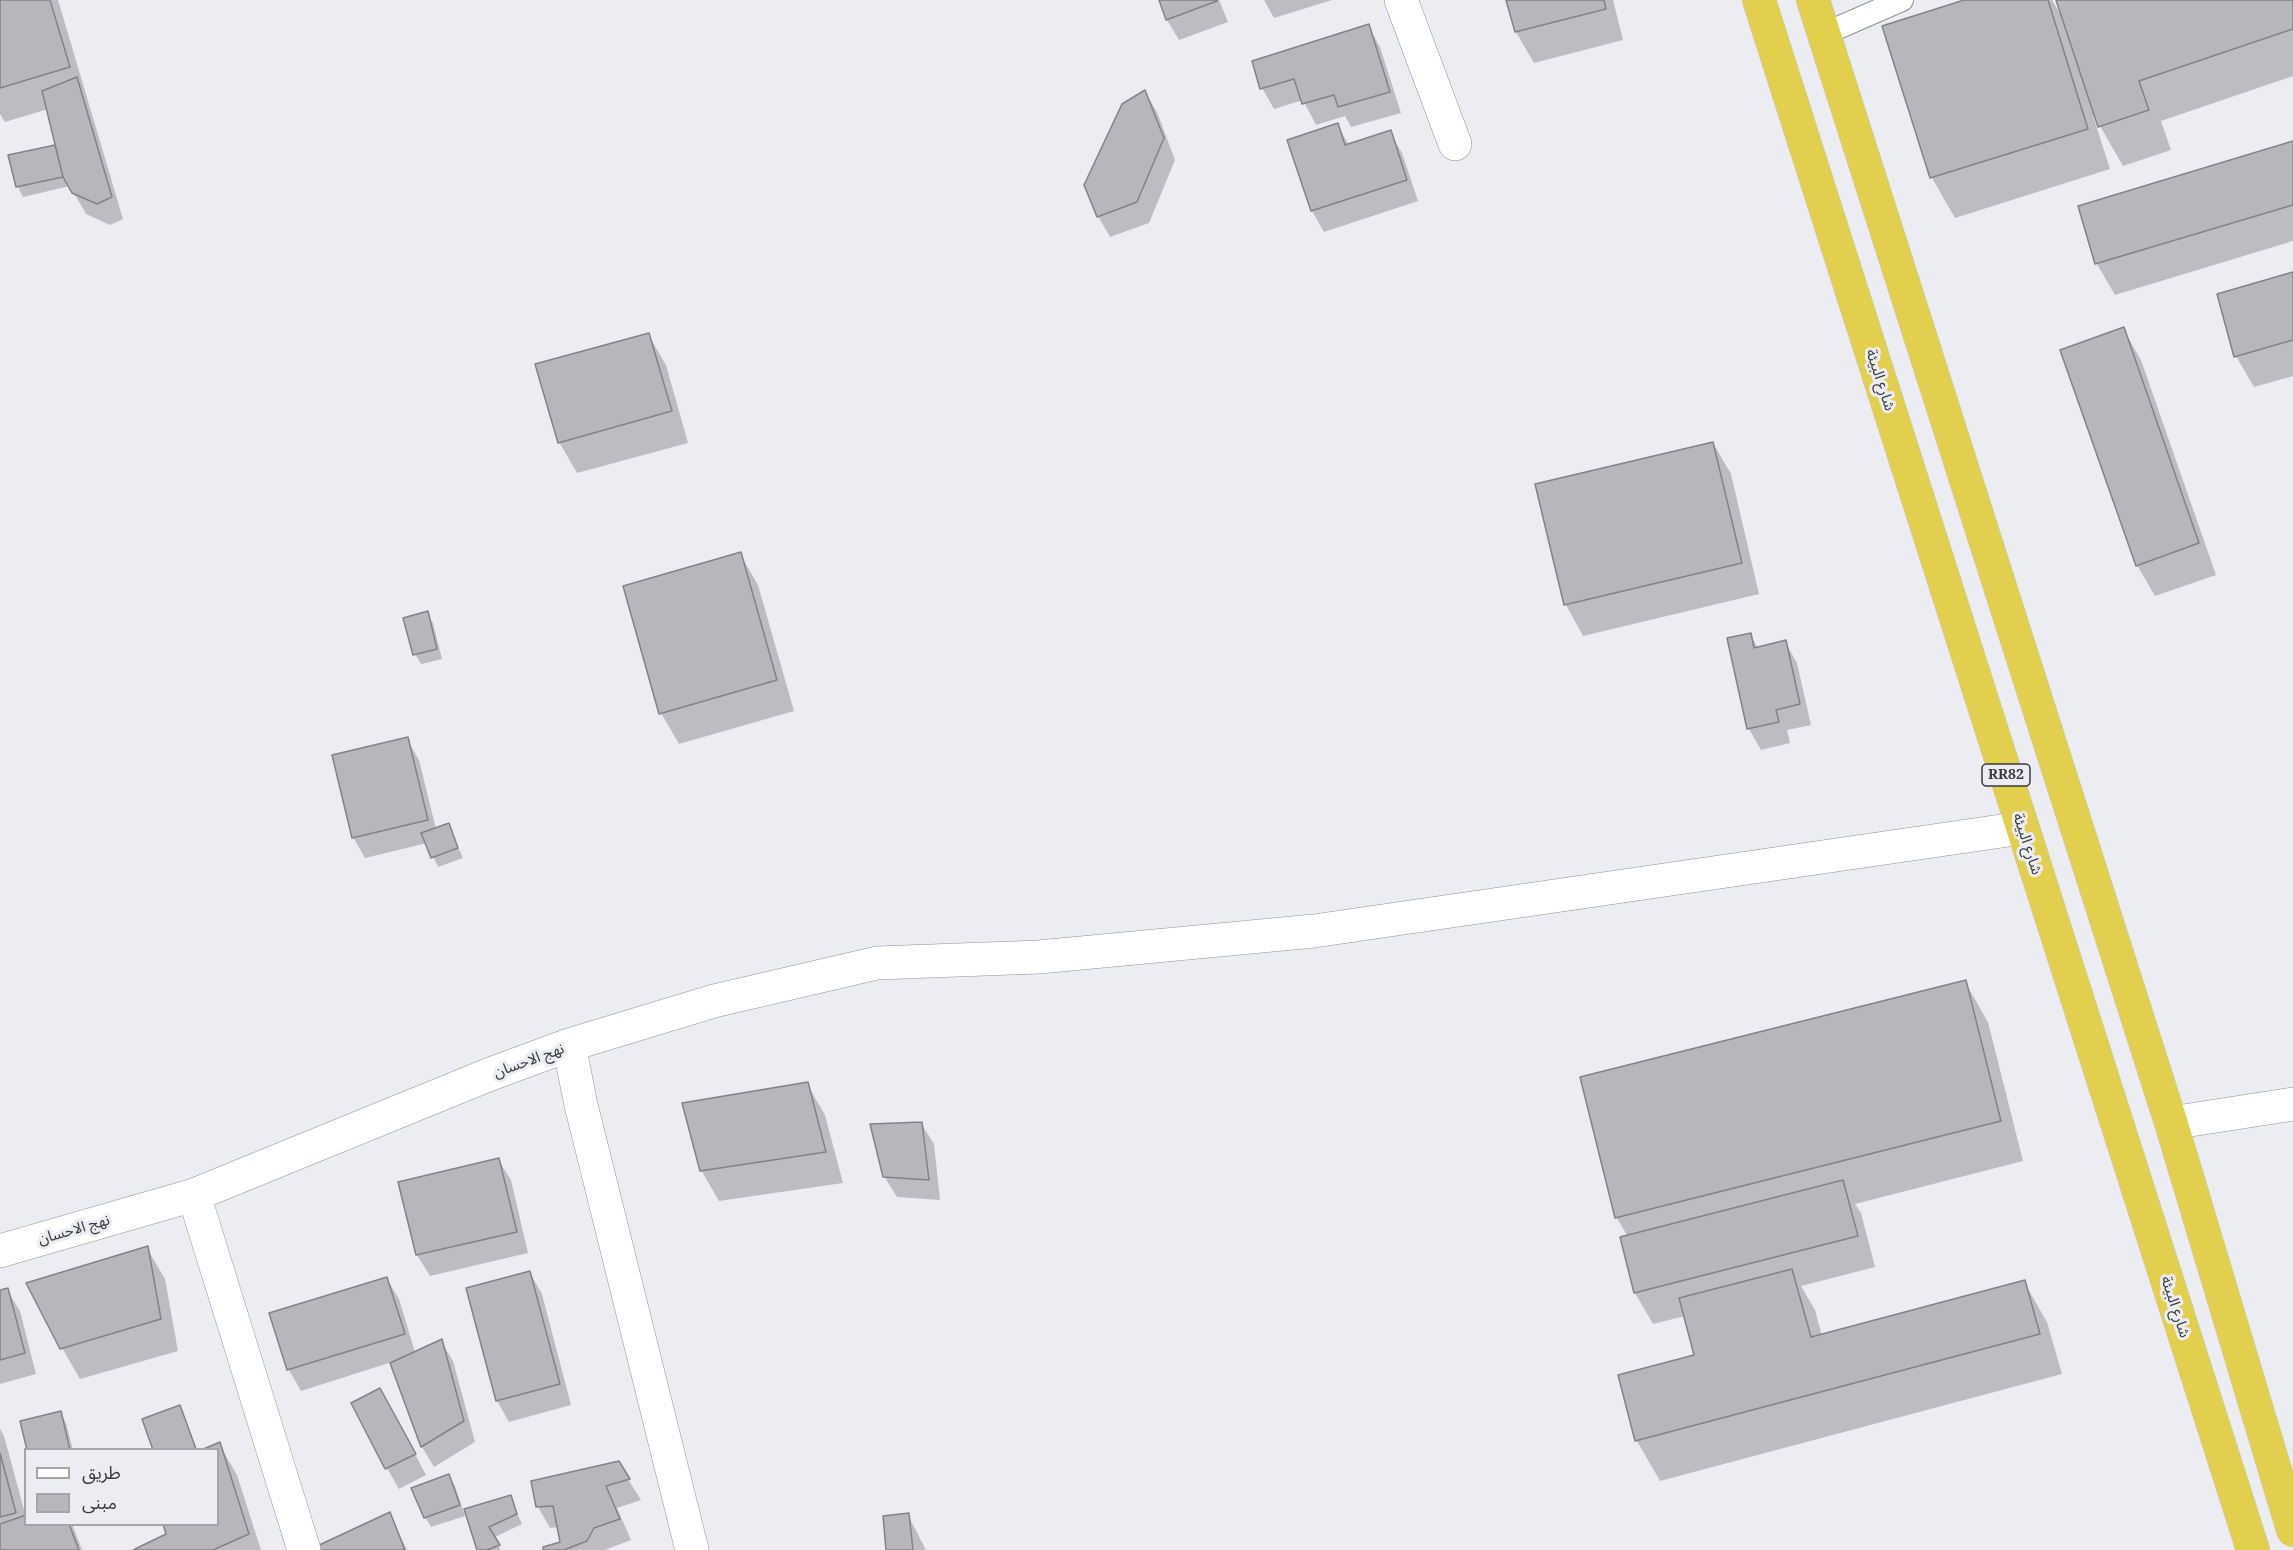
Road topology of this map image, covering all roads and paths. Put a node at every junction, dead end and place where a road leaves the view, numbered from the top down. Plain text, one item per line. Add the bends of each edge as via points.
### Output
1 (1401, 0) edge
2 (1759, 0) edge
3 (1813, 0) edge
4 (1902, 0) edge
5 (1824, 34) junction
6 (1455, 144) dead end
7 (2022, 828) junction
8 (569, 1045) junction
9 (2293, 1104) edge
10 (2171, 1124) junction
11 (194, 1196) junction
12 (0, 1251) edge
13 (2293, 1530) edge
14 (304, 1550) edge
15 (692, 1550) edge
16 (2253, 1550) edge

1 - 6 street
2 - 7 highway, شارع البيئة / RR82
3 - 5 highway
4 - 5 lane
5 - 10 highway
7 - 8 street via 1314,932 1039,957 877,963 714,1001
7 - 16 highway, شارع البيئة / RR82
8 - 11 street, نهج الاحسان
8 - 15 street, نهج الاحسان
9 - 10 street
10 - 13 highway
11 - 12 street, نهج الاحسان
11 - 14 street

